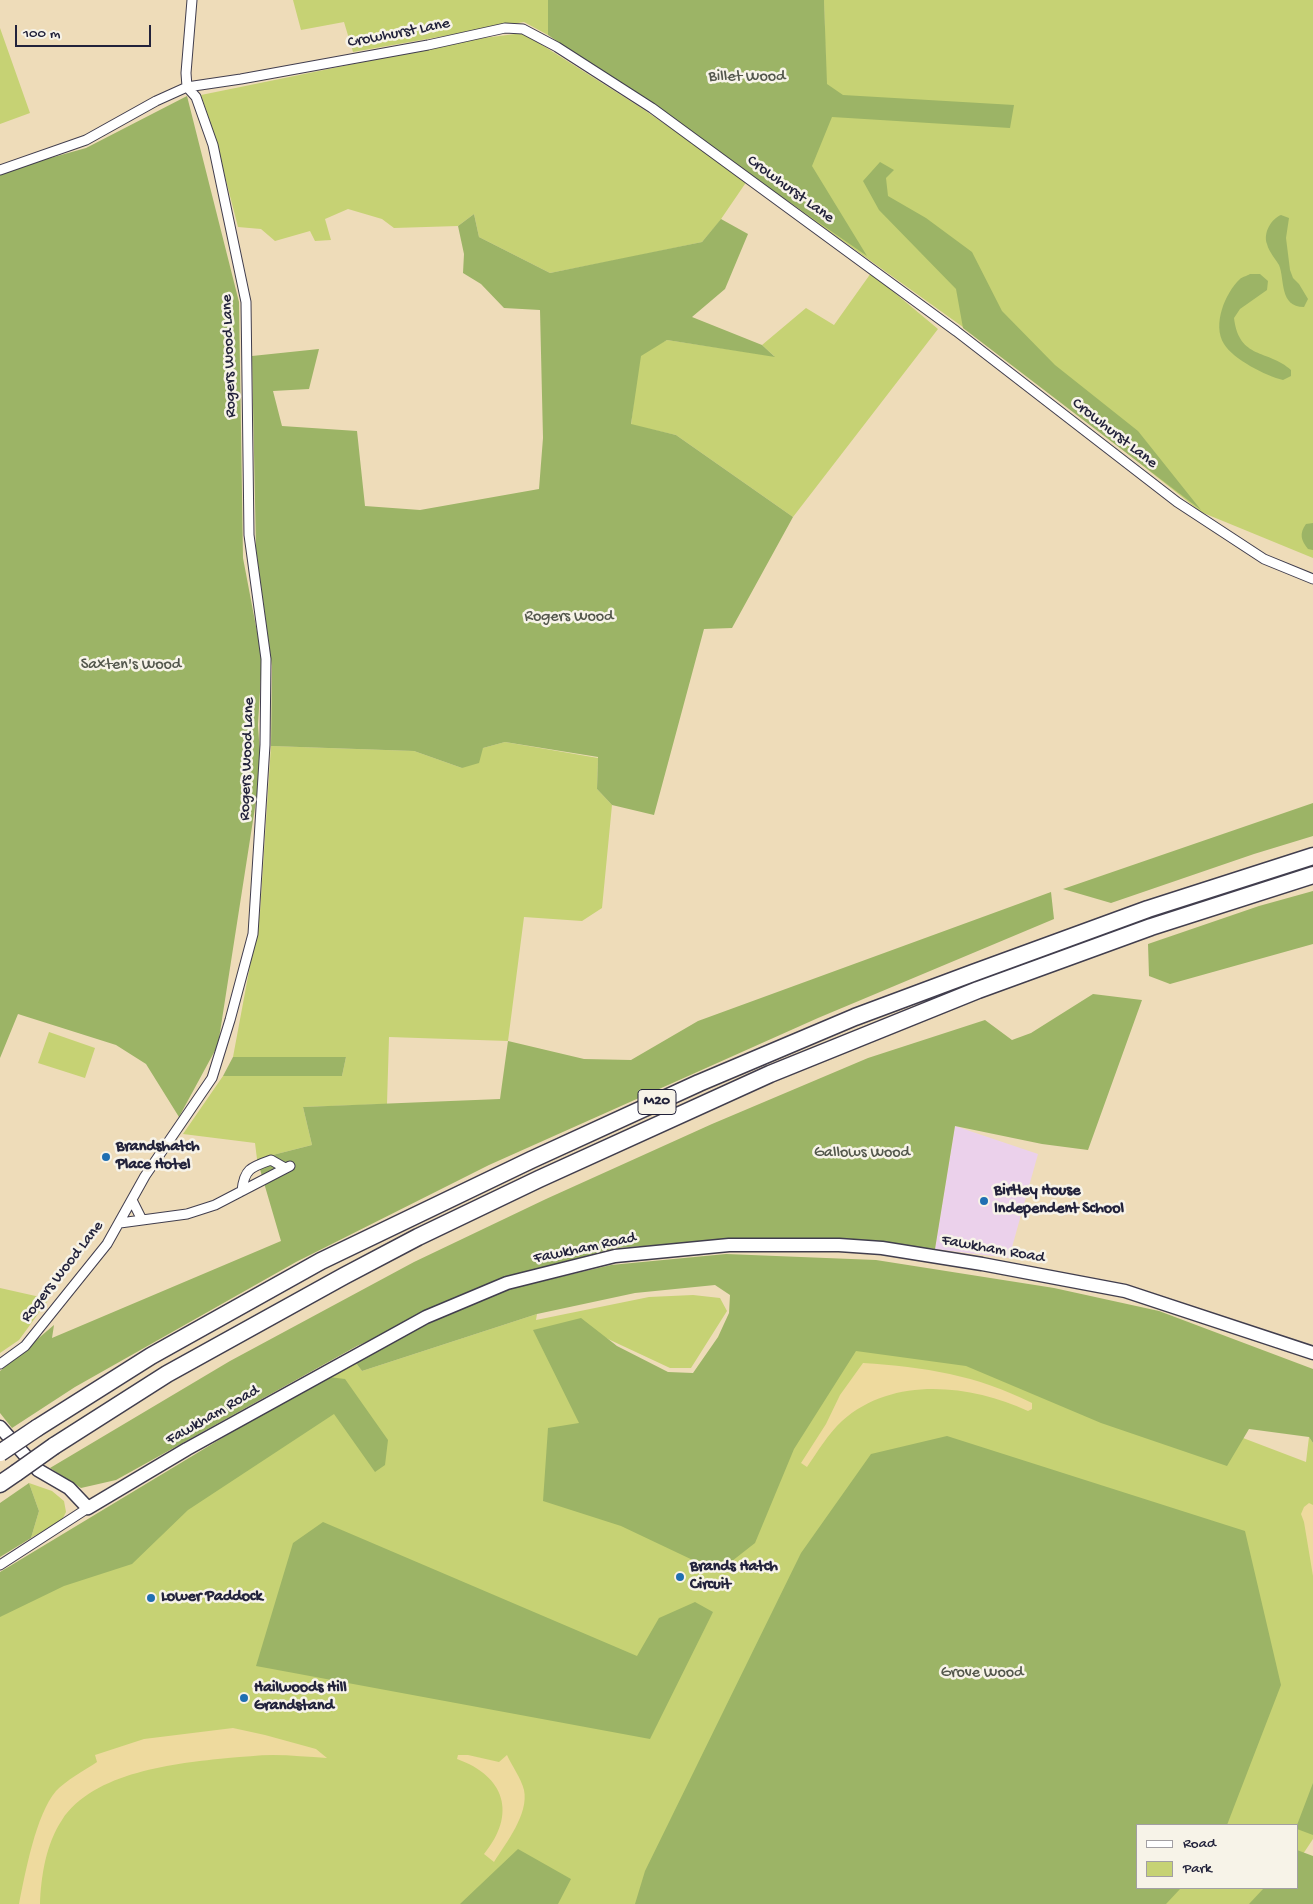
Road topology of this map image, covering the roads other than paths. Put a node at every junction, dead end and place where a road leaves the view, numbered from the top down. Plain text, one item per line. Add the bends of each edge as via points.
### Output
1 (192, 0) edge
2 (187, 87) junction
3 (0, 170) edge
4 (1313, 578) edge
5 (1313, 856) edge
6 (1313, 875) edge
7 (242, 1191) junction
8 (132, 1200) junction
9 (142, 1220) junction
10 (120, 1223) junction
11 (1313, 1353) edge
12 (0, 1364) edge
13 (0, 1427) edge
14 (0, 1452) edge
15 (0, 1484) edge
16 (88, 1508) junction
17 (0, 1565) edge

1 - 2 street
2 - 3 street, Crowhurst Lane via 86,140
2 - 4 street, Crowhurst Lane via 418,47 505,28 523,29 652,108 956,331 1177,502 1264,559
2 - 8 street, Rogers Wood Lane via 196,97 212,145 246,302 249,535 266,659 266,745 253,934 230,1020 212,1078
5 - 14 highway, M20, bridge via 1148,909 855,1017 699,1082 321,1261 150,1356
6 - 15 highway, M20, bridge via 1151,927 978,990 770,1074 565,1167 418,1237 167,1374
7 - 7 street via 244,1177 254,1166 271,1160 288,1167
7 - 9 street via 215,1206 188,1214
8 - 9 street
8 - 10 street, Rogers Wood Lane
9 - 10 street
10 - 12 street, Rogers Wood Lane via 107,1244 25,1346
11 - 16 street, Fawkham Road via 1125,1291 882,1248 729,1245 615,1256 507,1283 426,1317
13 - 16 street via 38,1470 69,1488
16 - 17 street

